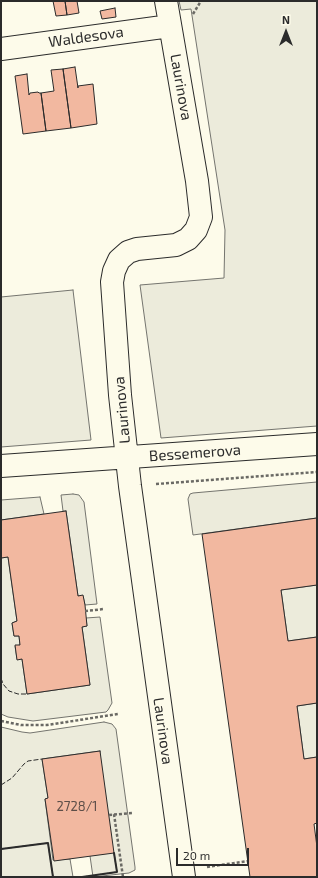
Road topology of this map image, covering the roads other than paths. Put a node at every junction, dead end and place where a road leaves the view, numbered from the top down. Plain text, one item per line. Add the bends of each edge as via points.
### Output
1 (166, 1) edge
2 (170, 26) junction
3 (1, 49) edge
4 (317, 444) edge
5 (126, 457) junction
6 (1, 466) edge
7 (184, 877) edge

1 - 2 street, Laurinova
2 - 3 street, Waldesova
2 - 5 street, Laurinova via 201,217 196,230 188,239 176,245 128,252 119,260 114,271 112,294
4 - 5 street, Bessemerova
5 - 6 street, Bessemerova
5 - 7 street, Laurinova

